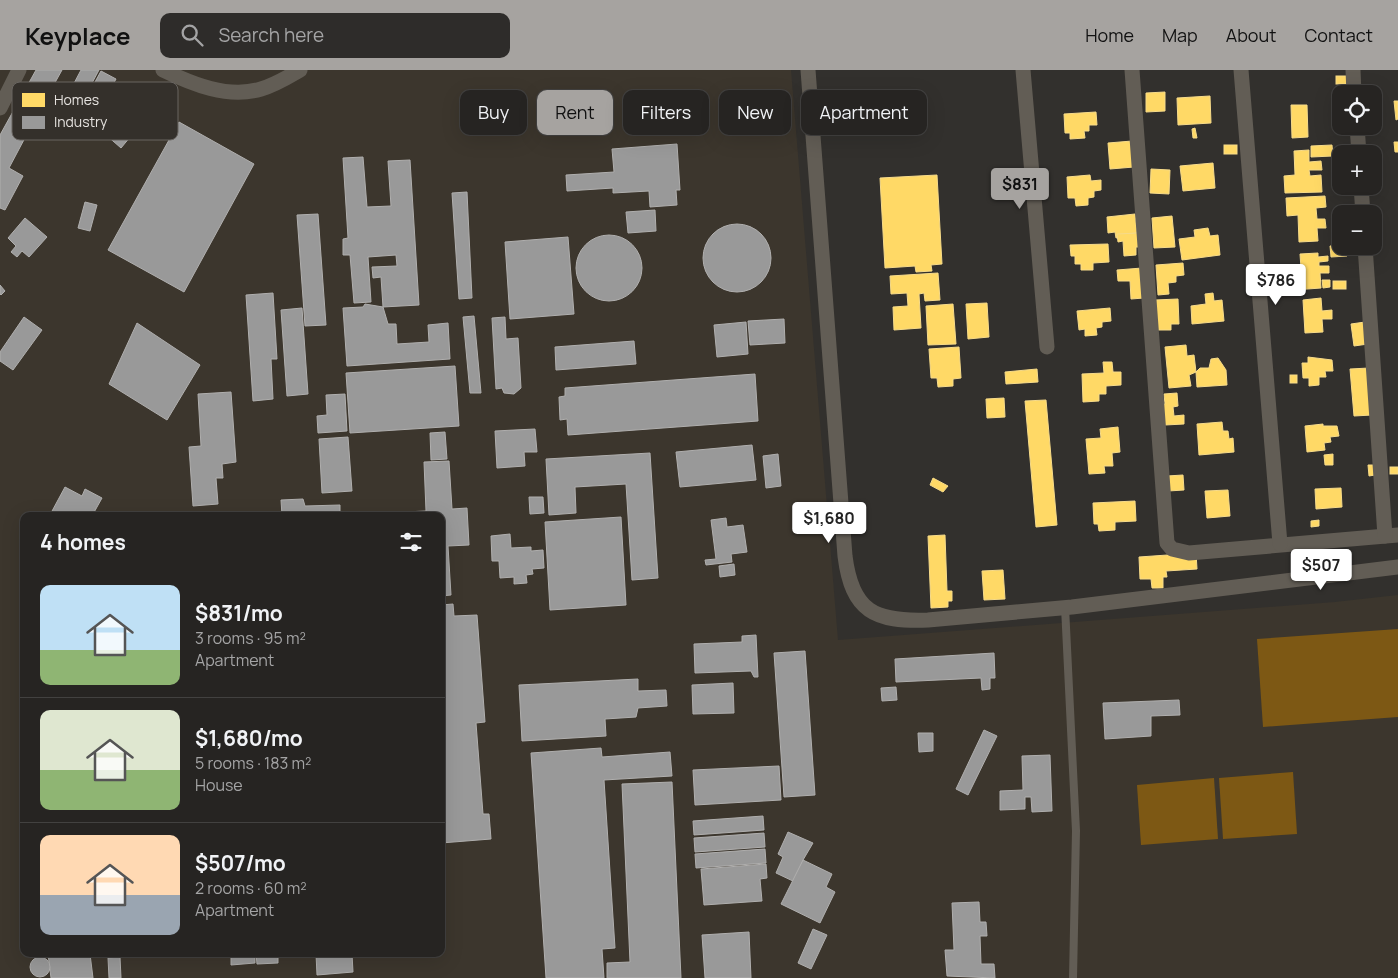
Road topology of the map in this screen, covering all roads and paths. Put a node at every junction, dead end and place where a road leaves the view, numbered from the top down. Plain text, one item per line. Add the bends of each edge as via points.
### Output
1 (19, 70) edge
2 (163, 70) edge
3 (300, 70) edge
4 (808, 70) edge
5 (1023, 70) edge
6 (1132, 70) edge
7 (1241, 70) edge
8 (1353, 70) edge
9 (13, 82) edge
10 (12, 84) edge
11 (1354, 85) edge
12 (0, 108) edge
13 (1366, 255) edge
14 (1048, 347) dead end
15 (1391, 536) edge
16 (1280, 544) junction
17 (1398, 567) edge
18 (1065, 607) junction
19 (1073, 978) edge

1 - 9 street
2 - 3 street via 200,85 231,92 261,89
4 - 18 street via 845,556 852,590 871,611 904,621
5 - 14 street
6 - 16 street via 1167,543 1172,549 1189,553
7 - 16 street
8 - 11 street
10 - 12 street
13 - 15 street
15 - 16 street
17 - 18 street
18 - 19 lane via 1076,822

